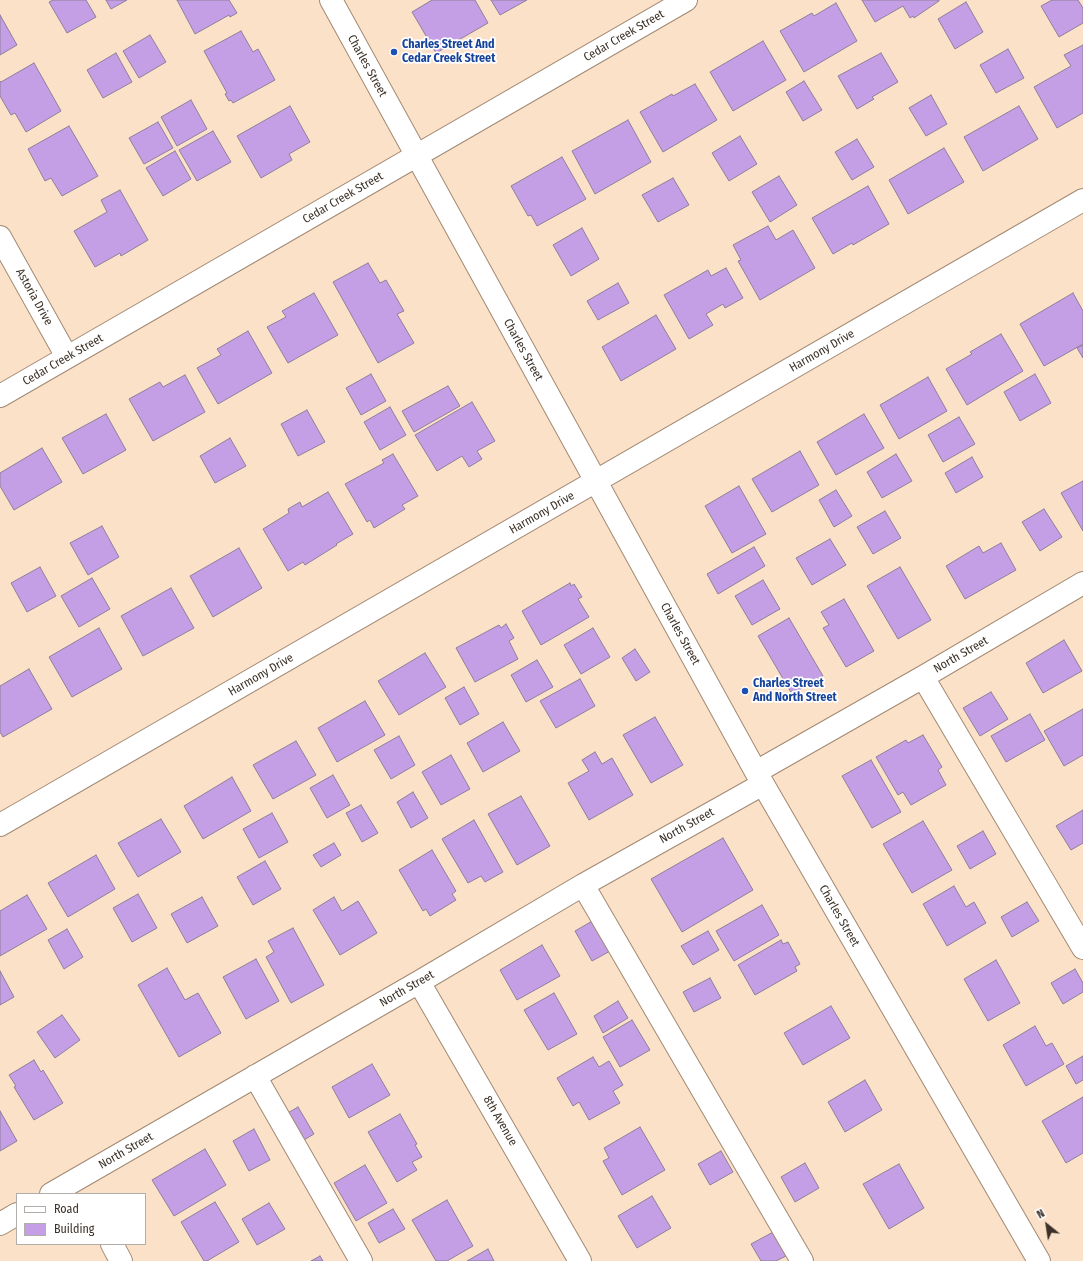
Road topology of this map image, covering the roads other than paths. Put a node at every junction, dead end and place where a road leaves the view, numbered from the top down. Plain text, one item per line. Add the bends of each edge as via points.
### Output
1 (331, 0) edge
2 (686, 0) edge
3 (417, 156) junction
4 (1083, 200) edge
5 (0, 237) edge
6 (67, 357) junction
7 (0, 396) edge
8 (596, 482) junction
9 (1083, 583) edge
10 (923, 677) junction
11 (759, 778) junction
12 (0, 826) edge
13 (584, 885) junction
14 (1083, 948) edge
15 (419, 982) junction
16 (255, 1076) junction
17 (79, 1187) edge
18 (55, 1193) edge
19 (16, 1215) edge
20 (0, 1224) edge
21 (113, 1245) edge
22 (122, 1261) edge
23 (361, 1261) edge
24 (580, 1261) edge
25 (802, 1261) edge
26 (1039, 1261) edge

1 - 3 street, Charles Street
2 - 3 street, Cedar Creek Street
3 - 6 street, Cedar Creek Street
3 - 8 street, Charles Street
4 - 8 street, Harmony Drive
5 - 6 street, Astoria Drive
6 - 7 street, Cedar Creek Street
8 - 11 street, Charles Street
8 - 12 street, Harmony Drive
9 - 10 street, North Street
10 - 11 street, North Street
10 - 14 street
11 - 13 street, North Street
11 - 26 street, Charles Street
13 - 15 street, North Street
13 - 25 street
15 - 16 street, North Street
15 - 24 street, 8th Avenue
16 - 17 street, North Street
16 - 23 street
17 - 18 street, North Street
19 - 20 street
21 - 22 street

